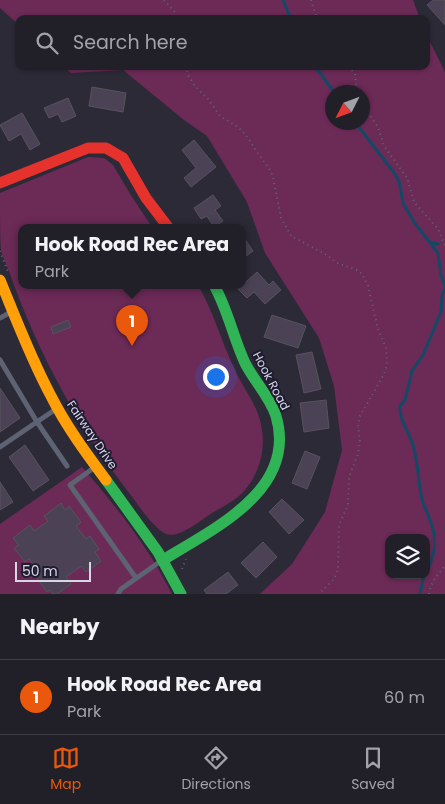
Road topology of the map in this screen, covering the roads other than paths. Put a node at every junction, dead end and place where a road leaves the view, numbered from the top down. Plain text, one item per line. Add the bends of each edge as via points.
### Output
1 (0, 183) edge
2 (166, 224) edge
3 (0, 280) edge
4 (216, 289) edge
5 (13, 311) junction
6 (0, 318) edge
7 (0, 360) edge
8 (57, 409) junction
9 (38, 422) junction
10 (0, 447) edge
11 (67, 466) dead end
12 (96, 466) junction
13 (163, 560) junction
14 (136, 578) junction
15 (118, 594) edge
16 (181, 594) edge

1 - 2 street via 88,148 106,148 122,158
3 - 5 street, Fairway Drive
4 - 13 street, Hook Road via 227,310 244,361 275,413 280,440 278,452 264,484 240,512
5 - 6 lane
5 - 8 street, Fairway Drive
7 - 9 lane
8 - 9 lane
8 - 12 street, Fairway Drive
9 - 10 lane
9 - 11 lane
12 - 13 street, Fairway Drive
12 - 14 lane via 70,485
13 - 14 lane
13 - 16 street, Fairway Drive
14 - 15 lane

